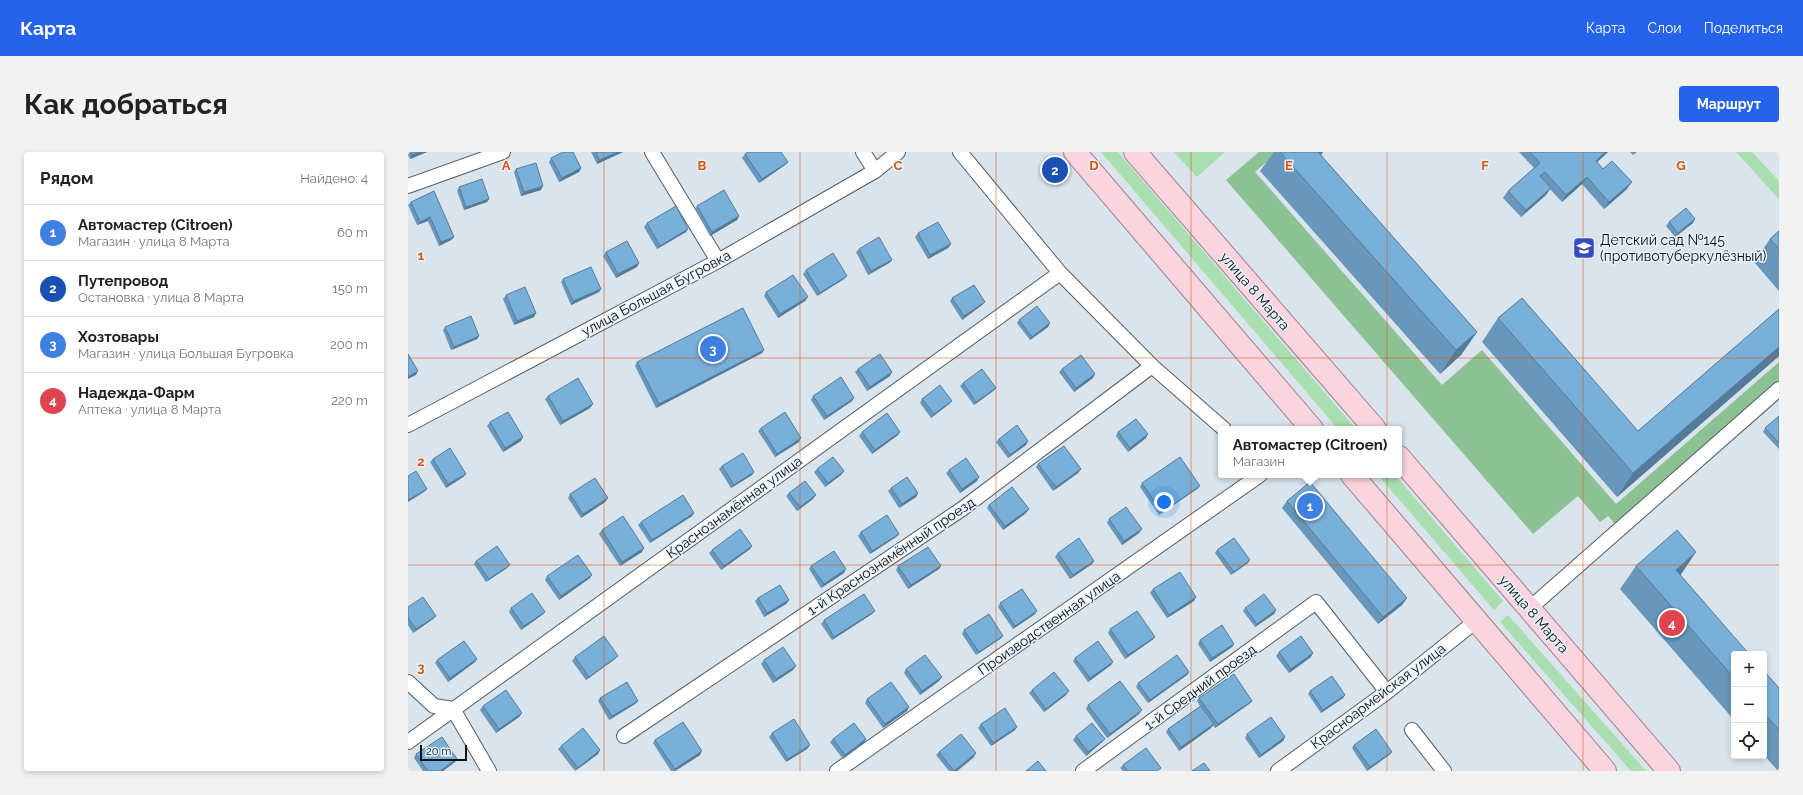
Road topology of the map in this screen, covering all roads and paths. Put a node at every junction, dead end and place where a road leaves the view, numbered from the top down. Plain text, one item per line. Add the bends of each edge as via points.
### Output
1 (503, 152) edge
2 (652, 152) edge
3 (863, 152) edge
4 (898, 152) edge
5 (960, 152) edge
6 (1074, 152) edge
7 (1135, 152) edge
8 (875, 171) junction
9 (408, 186) edge
10 (718, 261) junction
11 (1060, 273) junction
12 (1152, 366) junction
13 (1779, 389) edge
14 (408, 425) edge
15 (1221, 426) edge
16 (1309, 426) edge
17 (1372, 426) edge
18 (1402, 460) edge
19 (1256, 478) edge
20 (1355, 478) edge
21 (1530, 608) junction
22 (1476, 621) junction
23 (408, 682) edge
24 (1387, 692) junction
25 (453, 709) junction
26 (1412, 730) dead end
27 (624, 736) dead end
28 (408, 742) edge
29 (489, 771) edge
30 (837, 771) edge
31 (1083, 771) edge
32 (1278, 771) edge
33 (1444, 771) edge
34 (1605, 771) edge
35 (1669, 771) edge

1 - 9 street
2 - 10 street
3 - 8 street
4 - 8 street, улица Большая Бугровка
5 - 11 street
6 - 16 main road
7 - 17 main road, улица 8 Марта
8 - 10 street, улица Большая Бугровка
10 - 14 street, улица Большая Бугровка
11 - 12 street
11 - 25 street, Краснознамённая улица
12 - 15 street
12 - 27 street, 1-й Краснознамённый проезд via 962,509
13 - 21 street
18 - 21 main road, улица 8 Марта
19 - 30 street, Производственная улица
20 - 22 main road
21 - 35 main road, улица 8 Марта
22 - 24 street, Красноармейская улица
22 - 34 main road
23 - 25 street via 434,706
24 - 31 street, 1-й Средний проезд via 1316,602
24 - 32 street, Красноармейская улица
25 - 28 street, Краснознамённая улица
25 - 29 street
26 - 33 street

